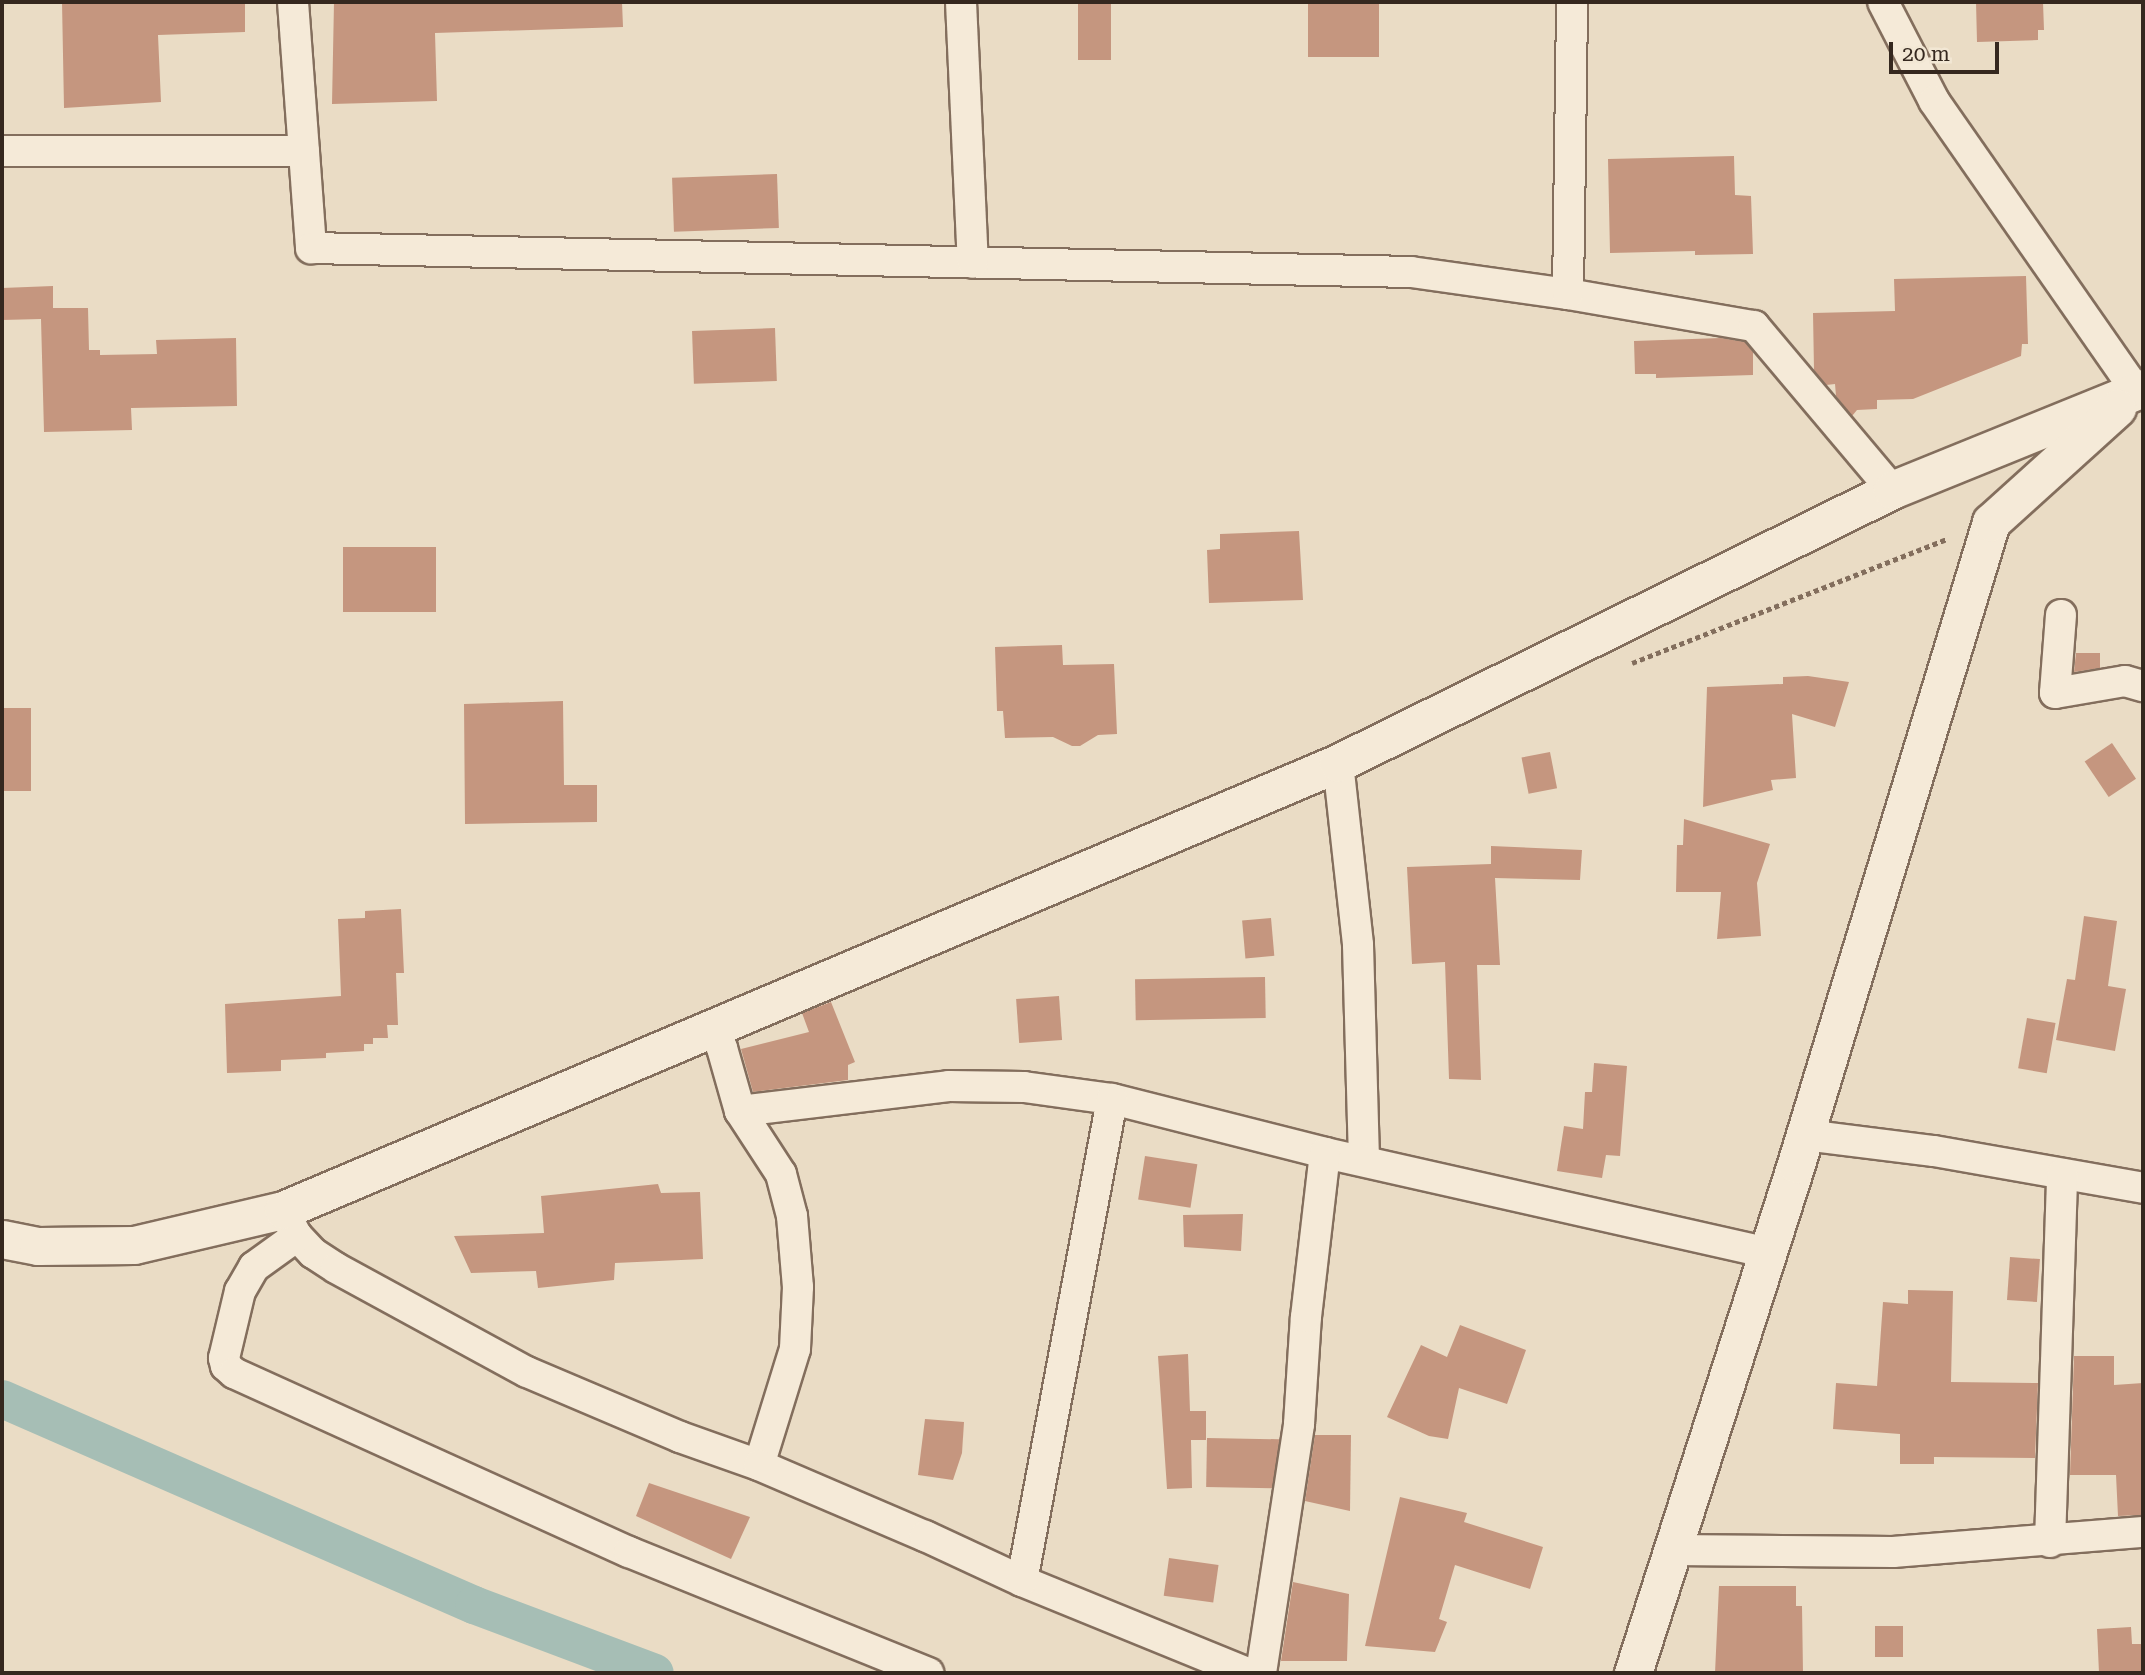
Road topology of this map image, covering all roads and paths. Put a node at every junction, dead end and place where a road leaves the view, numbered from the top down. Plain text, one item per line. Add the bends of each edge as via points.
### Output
1 (293, 2) edge
2 (961, 2) edge
3 (1572, 2) edge
4 (1883, 2) edge
5 (2, 151) edge
6 (304, 151) junction
7 (973, 263) junction
8 (1568, 293) junction
9 (2140, 390) edge
10 (1892, 490) junction
11 (2062, 615) dead end
12 (2143, 686) edge
13 (1338, 764) junction
14 (714, 1030) junction
15 (1112, 1099) junction
16 (740, 1111) junction
17 (1805, 1135) junction
18 (1325, 1153) junction
19 (1364, 1160) junction
20 (2063, 1174) junction
21 (2143, 1188) edge
22 (290, 1223) junction
23 (2, 1239) edge
24 (1767, 1253) junction
25 (759, 1465) junction
26 (2143, 1532) edge
27 (2050, 1542) junction
28 (1672, 1550) junction
29 (1022, 1581) junction
30 (928, 1673) edge
31 (1248, 1673) edge
32 (1261, 1673) edge
33 (1633, 1673) edge

1 - 6 street
2 - 7 street
3 - 8 street
4 - 9 street via 1934,101
5 - 6 street
6 - 7 street via 311,248
7 - 8 street via 1412,272
8 - 10 street via 1754,326
9 - 10 street
9 - 17 street via 1991,522
10 - 13 street
11 - 12 street via 2055,693 2125,681
13 - 14 street
13 - 19 street via 1357,945
14 - 16 street
14 - 22 street
15 - 16 street via 1024,1087 949,1086
15 - 18 street
15 - 29 street
16 - 25 street via 781,1174 792,1216 798,1287 795,1349
17 - 20 street
17 - 24 street
18 - 19 street
18 - 32 street via 1299,1424
19 - 24 street
20 - 21 street
20 - 27 street
22 - 23 street via 134,1245 38,1246
22 - 25 street via 313,1253 336,1268 527,1372
22 - 30 street via 254,1267 233,1308 223,1358 234,1373 629,1552
24 - 28 street
25 - 29 street
26 - 27 street
27 - 28 street via 1893,1552
28 - 33 street
29 - 31 street

